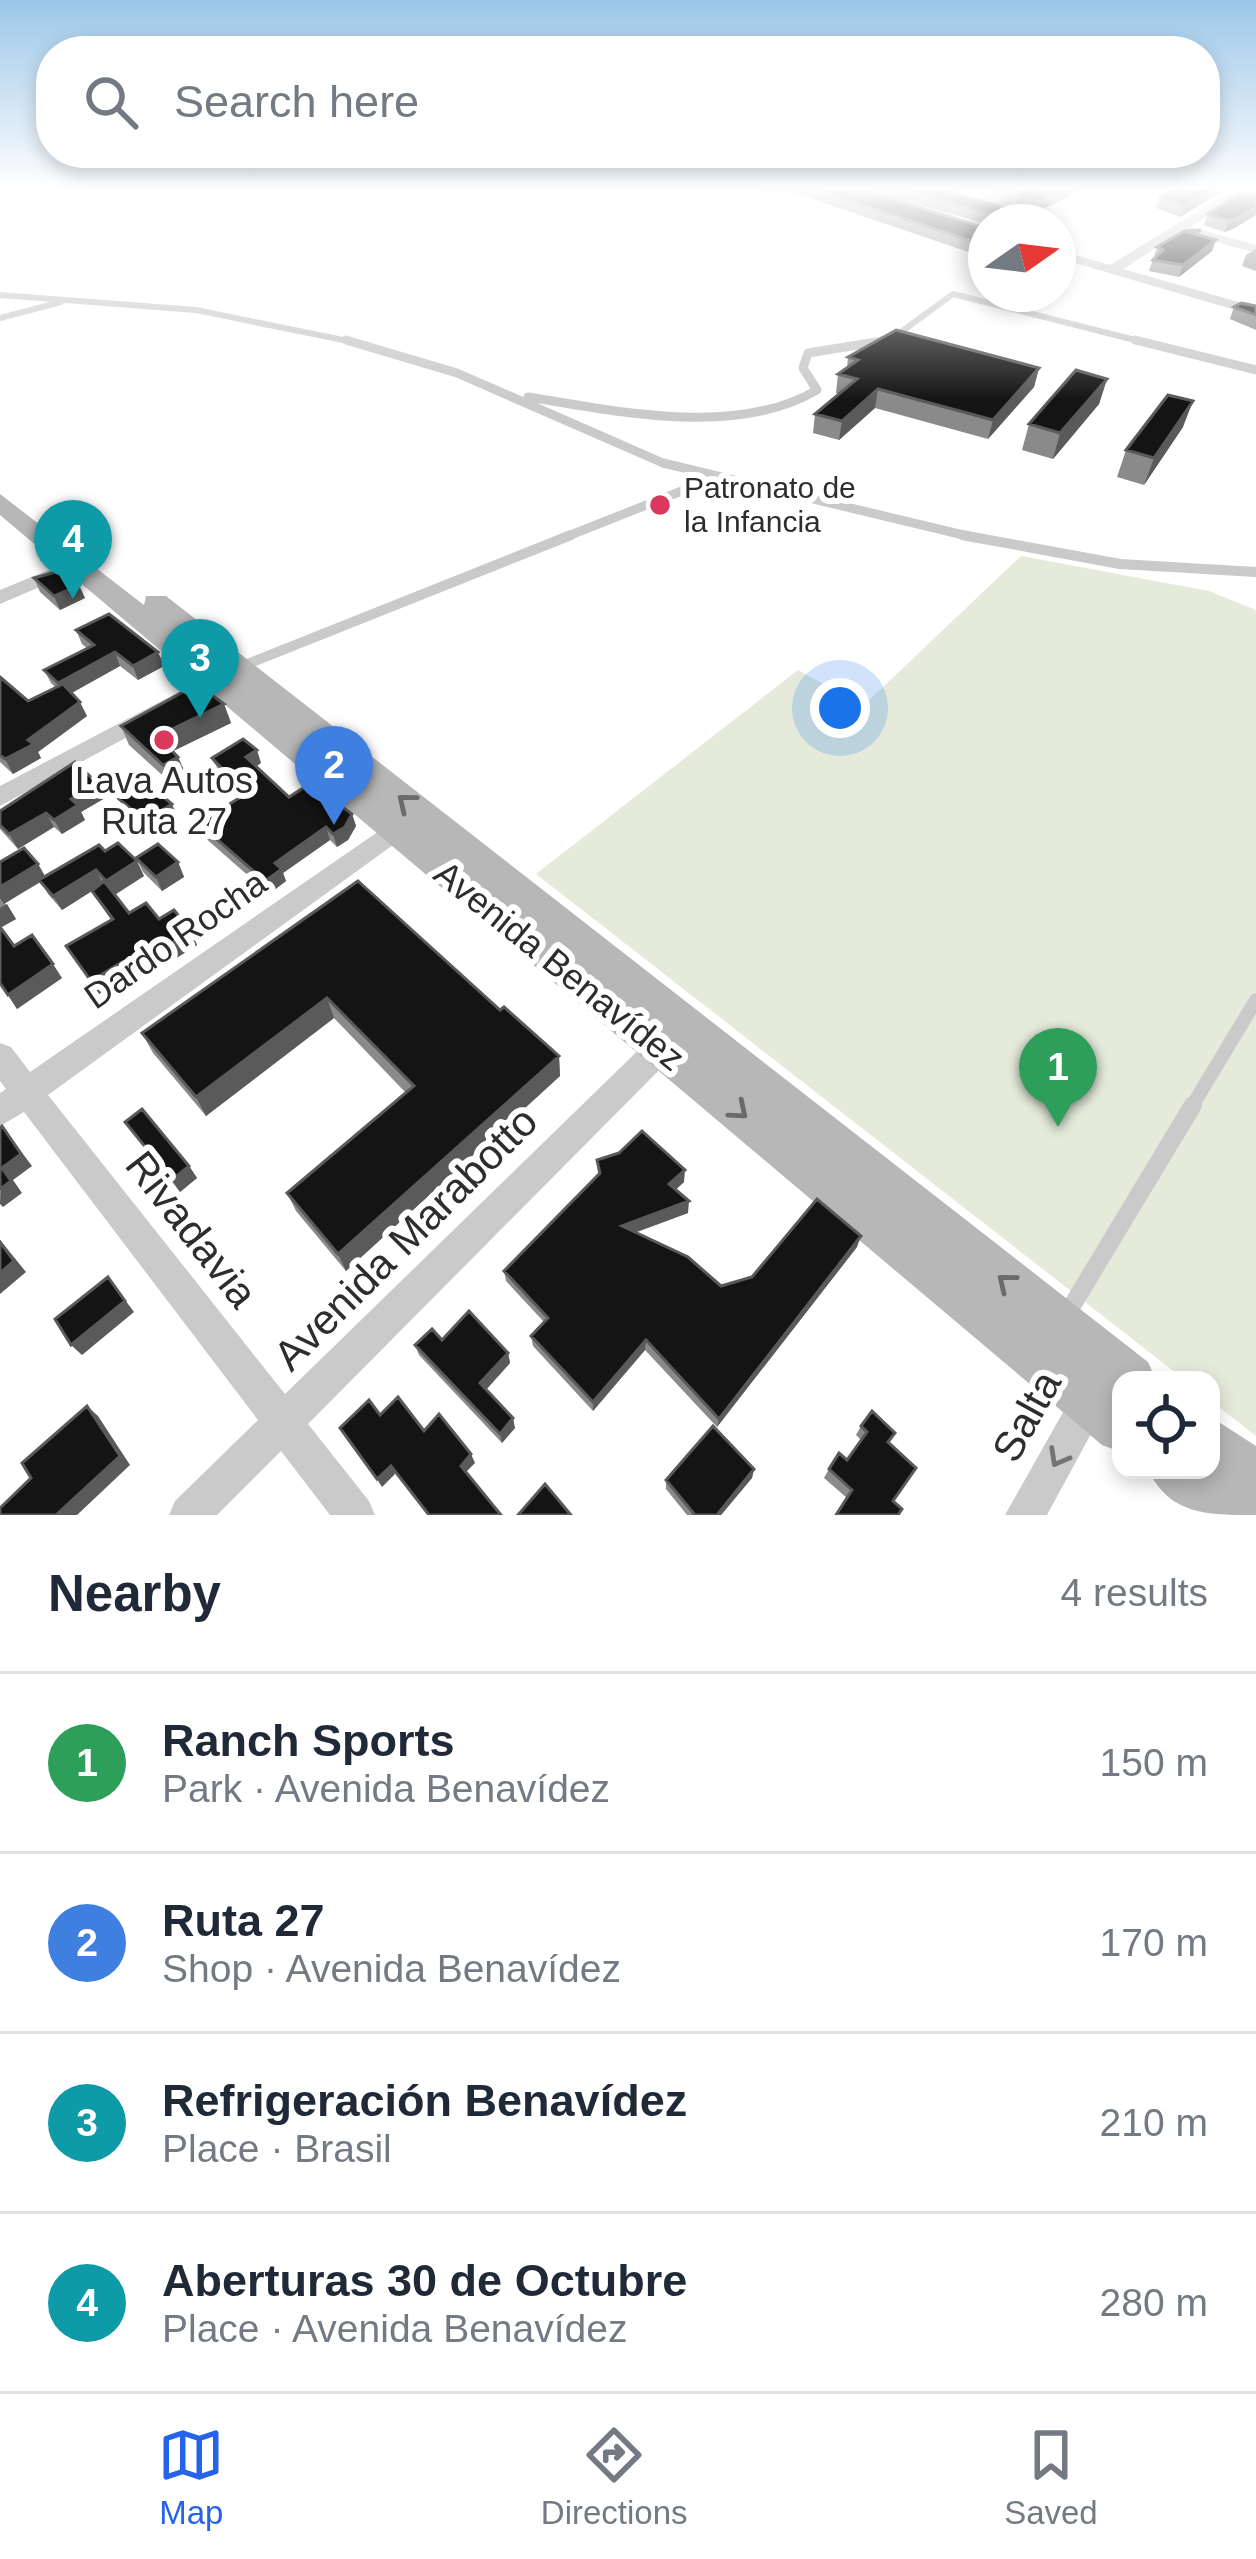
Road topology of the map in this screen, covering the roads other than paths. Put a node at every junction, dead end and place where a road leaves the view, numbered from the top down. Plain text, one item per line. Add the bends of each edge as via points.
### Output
1 (1076, 259) edge
2 (1129, 259) edge
3 (1111, 270) junction
4 (0, 295) edge
5 (104, 298) junction
6 (1256, 312) edge
7 (0, 319) edge
8 (1256, 370) edge
9 (515, 395) junction
10 (0, 476) edge
11 (718, 477) junction
12 (0, 502) edge
13 (76, 564) junction
14 (1256, 572) edge
15 (0, 598) edge
16 (226, 674) junction
17 (0, 797) edge
18 (395, 830) junction
19 (1256, 1000) edge
20 (673, 1035) junction
21 (0, 1057) edge
22 (14, 1101) edge
23 (1060, 1325) junction
24 (1120, 1371) edge
25 (1106, 1413) edge
26 (285, 1420) junction
27 (1220, 1451) edge
28 (1186, 1479) edge
29 (1256, 1480) edge
30 (189, 1515) edge
31 (356, 1515) edge
32 (1025, 1515) edge
33 (1230, 1515) edge

1 - 3 street
2 - 3 street
3 - 6 street
4 - 5 lane
5 - 7 lane
5 - 9 lane via 345,340
8 - 9 lane via 953,294 884,344 808,353 803,368 817,390 791,404 659,413
9 - 11 lane via 606,442
10 - 16 main road, Avenida Benavídez
11 - 14 lane via 1089,560
11 - 16 lane
12 - 13 main road, Avenida Benavídez
13 - 15 street
13 - 16 main road, Avenida Benavídez
16 - 17 street
16 - 18 main road, Avenida Benavídez
20 -> 16 main road, Avenida Benavídez
18 - 20 main road, Avenida Benavídez
18 - 22 street, Dardo Rocha
19 - 23 lane
23 -> 20 main road, Avenida Benavídez
20 -> 25 main road, Avenida Benavídez
20 - 26 street, Avenida Marabotto
21 - 22 street, Rivadavia
22 - 26 street, Rivadavia
23 - 24 main road, Avenida Benavídez
25 -> 32 street, Salta
26 - 30 street, Avenida Marabotto
26 - 31 street, Rivadavia
27 - 29 main road
28 - 33 main road

